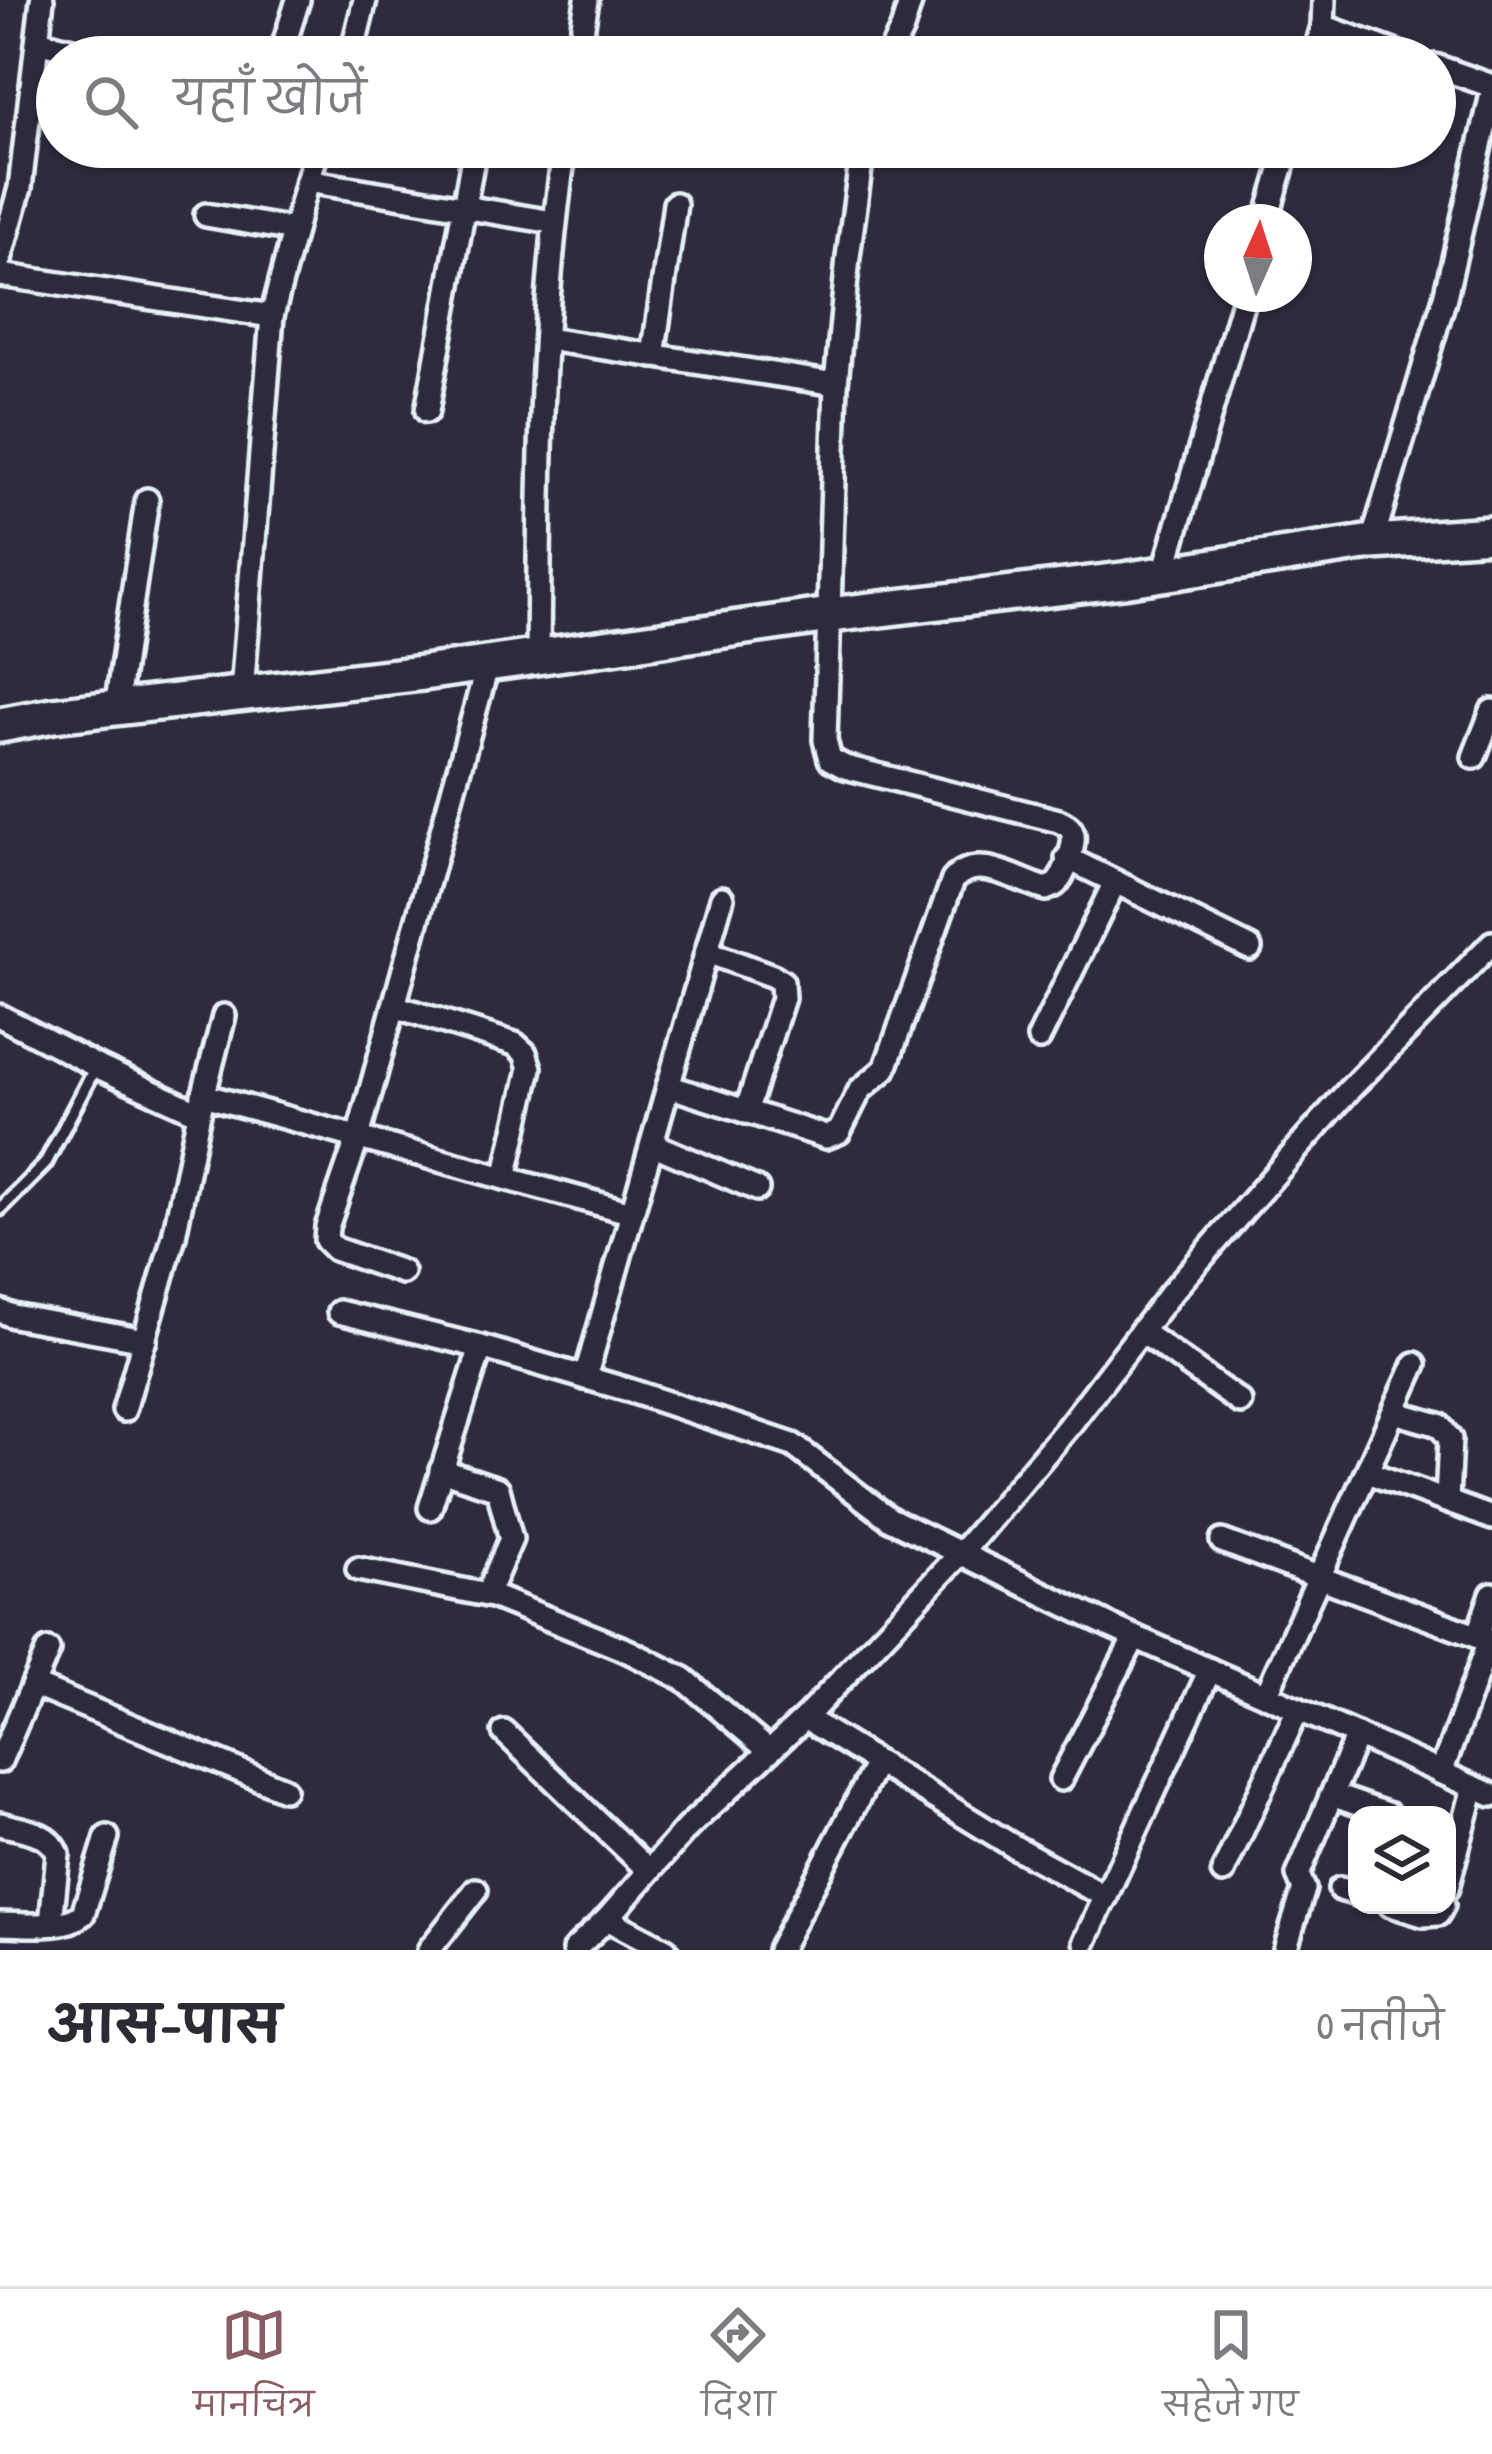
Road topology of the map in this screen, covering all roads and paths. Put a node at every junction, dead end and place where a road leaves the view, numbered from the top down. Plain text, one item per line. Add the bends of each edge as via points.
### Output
1 (42, 0) edge
2 (298, 0) edge
3 (365, 0) edge
4 (587, 0) edge
5 (911, 0) edge
6 (1324, 0) edge
7 (1323, 26) junction
8 (38, 36) edge
9 (287, 36) edge
10 (356, 36) edge
11 (581, 36) edge
12 (898, 36) edge
13 (1320, 36) edge
14 (1350, 36) edge
15 (36, 57) edge
16 (1456, 75) edge
17 (1492, 90) edge
18 (312, 168) edge
19 (471, 168) edge
20 (562, 168) edge
21 (860, 168) edge
22 (1282, 168) edge
23 (307, 181) junction
24 (675, 204) dead end
25 (1271, 204) edge
26 (464, 207) junction
27 (206, 215) dead end
28 (553, 221) junction
29 (294, 230) junction
30 (0, 259) edge
31 (0, 275) edge
32 (1240, 312) edge
33 (272, 316) junction
34 (547, 340) junction
35 (652, 356) junction
36 (836, 384) junction
37 (428, 411) dead end
38 (147, 500) dead end
39 (1492, 534) edge
40 (1372, 542) junction
41 (1165, 573) junction
42 (830, 615) junction
43 (538, 656) junction
44 (488, 663) junction
45 (242, 692) junction
46 (116, 707) junction
47 (1492, 711) edge
48 (0, 725) edge
49 (1474, 757) dead end
50 (1067, 858) junction
51 (1115, 882) junction
52 (722, 898) dead end
53 (1492, 943) edge
54 (1250, 948) dead end
55 (706, 952) junction
56 (394, 1006) junction
57 (0, 1016) edge
58 (224, 1016) dead end
59 (1039, 1038) dead end
60 (96, 1066) junction
61 (668, 1087) junction
62 (201, 1104) junction
63 (746, 1112) junction
64 (358, 1138) junction
65 (652, 1144) junction
66 (505, 1178) junction
67 (757, 1189) dead end
68 (0, 1209) edge
69 (632, 1213) junction
70 (402, 1272) dead end
71 (0, 1311) edge
72 (339, 1312) dead end
73 (1141, 1331) junction
74 (145, 1340) junction
75 (481, 1347) junction
76 (1415, 1364) dead end
77 (585, 1378) junction
78 (1240, 1402) dead end
79 (124, 1410) dead end
80 (1394, 1412) junction
81 (441, 1471) junction
82 (1367, 1472) junction
83 (1447, 1501) junction
84 (430, 1508) dead end
85 (1492, 1518) edge
86 (1222, 1541) dead end
87 (962, 1552) junction
88 (358, 1569) dead end
89 (1319, 1577) junction
90 (1492, 1594) edge
91 (487, 1595) junction
92 (1136, 1637) junction
93 (1486, 1640) edge
94 (48, 1650) dead end
95 (1210, 1670) junction
96 (33, 1685) junction
97 (1266, 1695) junction
98 (1298, 1709) junction
99 (805, 1718) junction
100 (504, 1732) dead end
101 (1357, 1735) junction
102 (768, 1750) junction
103 (0, 1761) edge
104 (877, 1763) junction
105 (1441, 1773) junction
106 (1061, 1779) dead end
107 (284, 1789) dead end
108 (1483, 1791) edge
109 (1332, 1795) junction
110 (1363, 1806) edge
111 (0, 1825) edge
112 (1456, 1833) edge
113 (107, 1838) dead end
114 (648, 1870) junction
115 (1223, 1872) dead end
116 (476, 1890) dead end
117 (1106, 1897) junction
118 (607, 1919) junction
119 (51, 1923) junction
120 (0, 1924) edge
121 (1085, 1941) dead end
122 (429, 1950) edge
123 (574, 1950) edge
124 (666, 1950) edge
125 (779, 1950) edge
126 (1285, 1950) edge

1 - 8 street
2 - 9 street
3 - 10 street
4 - 11 street
5 - 12 street
6 - 7 street
7 - 13 street
7 - 14 street
15 - 30 street via 20,188
16 - 17 street
17 - 40 street via 1444,297
18 - 23 street
19 - 26 street
20 - 28 street
21 - 36 street
22 - 25 street
23 - 26 street
23 - 29 street
24 - 35 street
26 - 28 street
26 - 37 street
27 - 29 street
28 - 34 street
29 - 33 street
31 - 33 street
32 - 41 street
33 - 45 street
34 - 35 street
34 - 43 street
35 - 36 street
36 - 42 street
38 - 46 street
39 - 40 main road
40 - 41 main road
41 - 42 main road
42 - 43 main road
42 - 50 street via 830,759 1059,821 1073,834
43 - 44 main road
44 - 45 main road
44 - 56 street
45 - 46 main road
46 - 48 main road
47 - 49 street
50 - 51 street
50 - 63 street via 1060,880 1046,889 984,867 961,870 885,1069 860,1090 839,1132 826,1137
51 - 54 street
51 - 59 street
52 - 55 street
53 - 73 street via 1349,1090
55 - 61 street
55 - 63 street via 782,982
56 - 64 street
56 - 66 street via 525,1053 530,1068
57 - 60 street
58 - 62 street
60 - 62 street
60 - 68 lane via 45,1164
61 - 63 street
61 - 65 street
62 - 64 street
62 - 74 street
64 - 66 street
64 - 70 street via 326,1240
65 - 67 street
65 - 69 street
66 - 69 street
69 - 77 street
71 - 74 street
72 - 75 street
73 - 78 street
73 - 87 street
74 - 79 street
75 - 77 street
75 - 81 street
76 - 80 street
77 - 87 street via 793,1444 890,1520
80 - 82 street
80 - 83 street via 1439,1425 1450,1439
81 - 84 street
81 - 91 street via 498,1489 511,1539
82 - 83 street
82 - 89 street
83 - 85 street
86 - 89 street
87 - 92 street
87 - 99 street
88 - 91 street
89 - 93 street
89 - 97 street
90 - 93 street
91 - 102 street via 672,1672
92 - 95 street
92 - 106 street
93 - 105 street
94 - 96 street
95 - 97 street
95 - 117 street
96 - 103 street
96 - 107 street
97 - 98 street
98 - 101 street
98 - 115 street
99 - 102 street
99 - 104 street
100 - 114 street
101 - 105 street
101 - 109 street
102 - 114 street
104 - 117 street
104 - 125 street
105 - 108 street
108 - 112 street
109 - 110 street
109 - 126 street via 1298,1875 1304,1889
111 - 119 street via 56,1846
113 - 119 street via 82,1915
114 - 118 street
116 - 122 street
117 - 121 street
118 - 123 street
118 - 124 street
119 - 120 street

